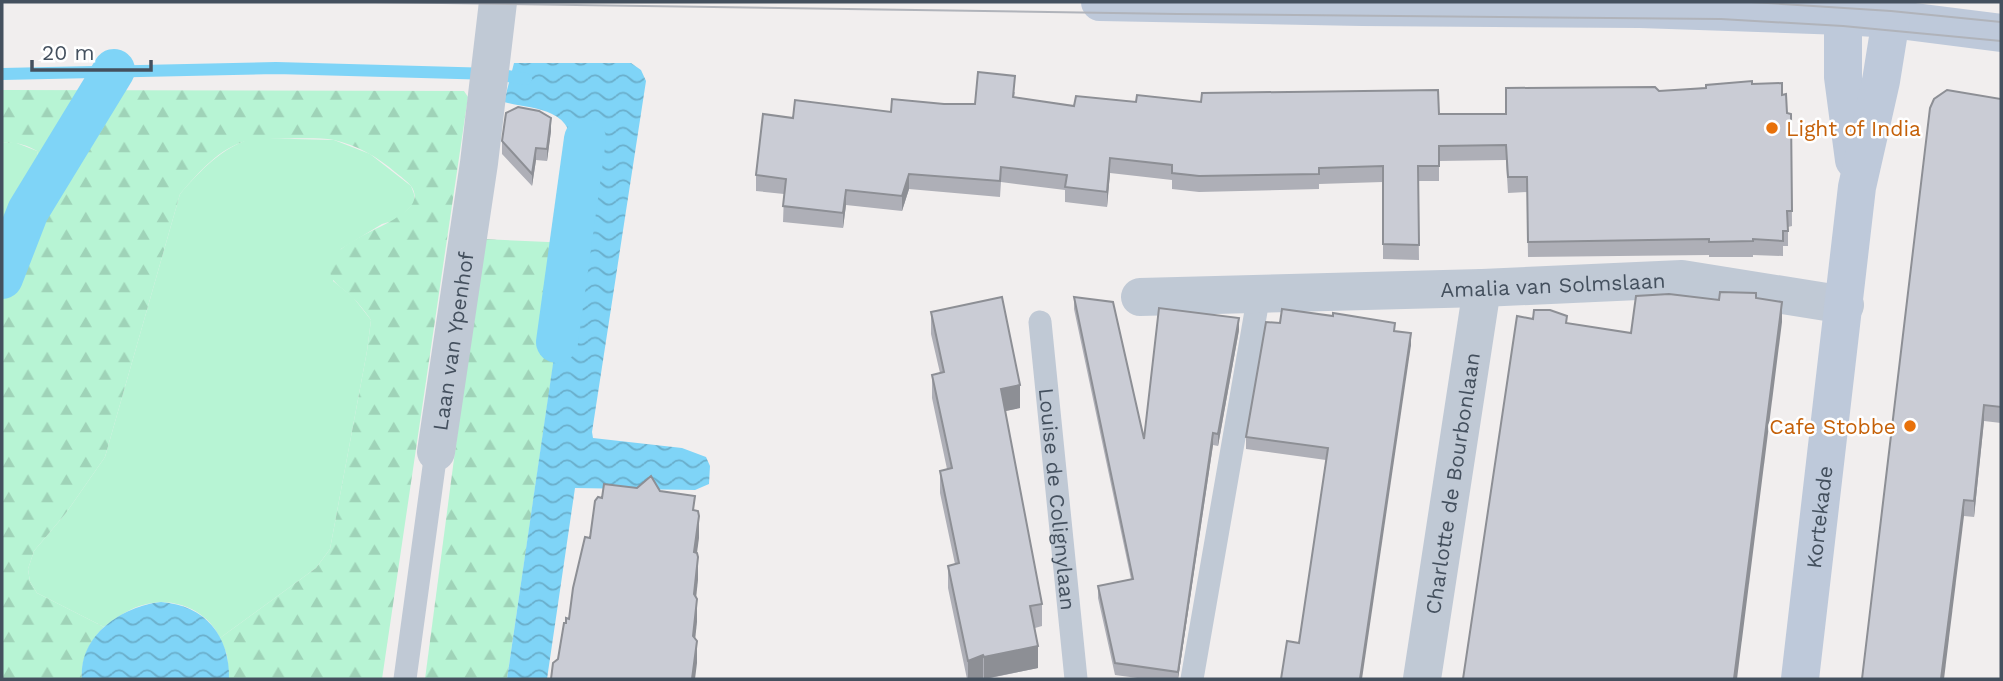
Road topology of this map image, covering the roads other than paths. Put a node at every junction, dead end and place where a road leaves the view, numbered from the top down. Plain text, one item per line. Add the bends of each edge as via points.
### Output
1 (498, 2) edge
2 (1100, 2) edge
3 (1177, 3) edge
4 (1843, 16) junction
5 (1891, 19) junction
6 (2001, 33) edge
7 (1857, 187) junction
8 (1482, 288) junction
9 (1259, 294) junction
10 (1140, 297) dead end
11 (1845, 305) junction
12 (1040, 322) dead end
13 (436, 452) joint
14 (405, 679) edge
15 (1076, 679) edge
16 (1192, 679) edge
17 (1422, 679) edge
18 (1800, 679) edge

1 - 13 street, Laan van Ypenhof
2 - 3 street
3 - 4 street
4 - 5 street
4 - 7 street, Kortekade via 1843,77
5 - 6 street
5 - 7 street, Kortekade
7 - 11 street, Kortekade
8 - 9 street, Amalia van Solmslaan
8 - 11 street, Amalia van Solmslaan via 1682,279
8 - 17 street, Charlotte de Bourbonlaan
9 - 10 street, Amalia van Solmslaan
9 - 16 lane
11 - 18 street, Kortekade
12 - 15 lane, Louise de Colignylaan
13 - 14 lane, Laan van Ypenhof

